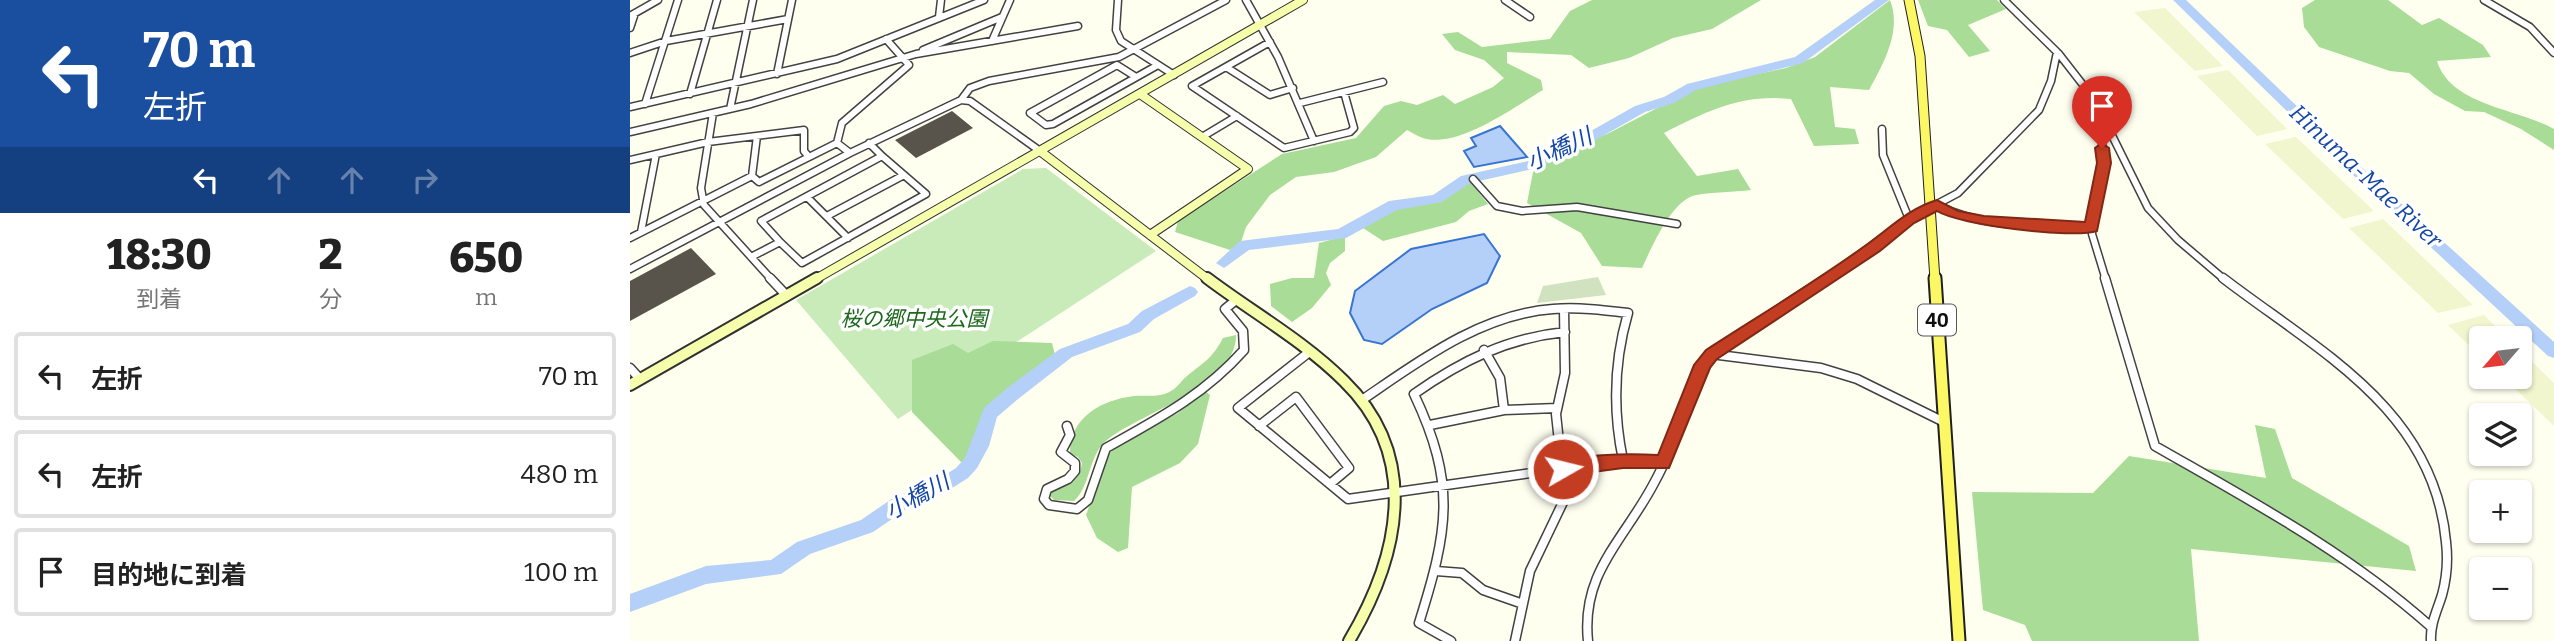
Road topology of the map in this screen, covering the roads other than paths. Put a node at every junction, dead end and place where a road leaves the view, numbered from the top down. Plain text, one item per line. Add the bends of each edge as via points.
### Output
1 (658, 0) edge
2 (678, 0) edge
3 (717, 0) edge
4 (753, 0) edge
5 (792, 0) edge
6 (941, 0) edge
7 (984, 0) edge
8 (1010, 0) edge
9 (1118, 0) edge
10 (1226, 0) edge
11 (1246, 0) edge
12 (1303, 0) edge
13 (1505, 0) edge
14 (1909, 0) edge
15 (2004, 0) edge
16 (2484, 0) edge
17 (633, 14) edge
18 (1002, 17) junction
19 (1530, 17) dead end
20 (939, 18) junction
21 (788, 19) junction
22 (1261, 24) junction
23 (747, 26) junction
24 (1078, 26) dead end
25 (630, 28) edge
26 (707, 33) junction
27 (886, 39) junction
28 (666, 41) junction
29 (992, 41) junction
30 (1270, 42) junction
31 (1134, 49) junction
32 (630, 52) edge
33 (2057, 52) junction
34 (2554, 53) edge
35 (916, 54) junction
36 (902, 58) junction
37 (1158, 65) junction
38 (1226, 67) junction
39 (777, 74) junction
40 (1174, 75) junction
41 (1136, 77) junction
42 (1383, 82) dead end
43 (733, 84) junction
44 (1293, 88) junction
45 (1344, 92) junction
46 (690, 94) junction
47 (1140, 94) junction
48 (961, 100) junction
49 (1300, 103) junction
50 (645, 104) junction
51 (2097, 105) junction
52 (630, 107) edge
53 (730, 109) junction
54 (713, 113) junction
55 (1237, 116) junction
56 (1882, 129) dead end
57 (630, 132) edge
58 (757, 136) junction
59 (1202, 137) junction
60 (1314, 141) junction
61 (708, 142) junction
62 (836, 143) junction
63 (869, 143) junction
64 (1040, 151) junction
65 (850, 153) junction
66 (656, 154) junction
67 (882, 156) junction
68 (809, 157) junction
69 (630, 160) edge
70 (904, 175) junction
71 (752, 176) junction
72 (1473, 179) dead end
73 (807, 197) junction
74 (703, 201) junction
75 (1934, 207) junction
76 (827, 216) junction
77 (1909, 219) junction
78 (718, 222) junction
79 (1676, 224) dead end
80 (2092, 228) junction
81 (641, 232) junction
82 (1150, 235) junction
83 (630, 238) edge
84 (848, 238) junction
85 (780, 242) junction
86 (751, 257) junction
87 (630, 269) edge
88 (787, 296) junction
89 (1236, 300) junction
90 (1564, 309) junction
91 (1565, 332) junction
92 (1484, 350) junction
93 (1308, 353) junction
94 (1711, 354) junction
95 (630, 368) edge
96 (640, 379) junction
97 (630, 385) edge
98 (1362, 400) junction
99 (1557, 408) junction
100 (1504, 410) junction
101 (1944, 422) junction
102 (1430, 425) junction
103 (1067, 426) dead end
104 (1259, 426) junction
105 (1623, 460) junction
106 (1663, 462) junction
107 (1563, 469) junction
108 (1330, 484) junction
109 (1445, 485) junction
110 (1397, 491) junction
111 (1436, 571) junction
112 (1523, 604) junction
113 (2430, 626) junction
114 (1349, 641) edge
115 (1451, 641) edge
116 (1515, 641) edge
117 (1588, 641) edge
118 (1959, 641) edge
119 (2431, 641) edge

1 - 17 street
2 - 28 street
3 - 26 street
4 - 23 street
5 - 21 street
6 - 20 street
7 - 20 street
8 - 18 street
9 - 31 street via 1116,30 1121,41
10 - 31 street
11 - 22 street
12 - 22 street
13 - 19 street
14 - 75 main road, 40 via 1920,56
15 - 33 street
16 - 34 street via 2530,27
17 - 25 street
18 - 29 street
18 - 35 street
20 - 27 street
21 - 23 street
21 - 39 street
22 - 30 street
22 - 40 street
23 - 26 street
23 - 43 street
24 - 29 street
26 - 28 street
26 - 46 street
27 - 36 street
27 - 39 street via 836,59
28 - 32 street
28 - 50 street
29 - 35 street
30 - 38 street
30 - 44 street
31 - 37 street
31 - 48 street via 1119,57 989,81 970,88
33 - 51 street
33 - 75 street via 2039,110 1958,193
35 - 36 street
36 - 53 street
36 - 62 street via 909,65 842,124
37 - 40 street
37 - 41 street
38 - 44 street via 1270,95
38 - 55 street via 1192,86
39 - 43 street
40 - 47 street
41 - 41 street via 1053,124 1046,125 1030,113 1116,65
42 - 45 street
43 - 46 street
43 - 53 street
44 - 49 street
45 - 49 street
45 - 60 street via 1354,128
46 - 50 street
47 - 59 street
47 - 64 street
48 - 63 street
48 - 64 street via 970,101
49 - 60 street
50 - 52 street
51 - 80 street via 2104,163
51 - 113 street via 2135,186 2155,217 2202,261 2324,352 2395,412 2427,466 2449,544 2443,590
53 - 54 street
54 - 57 street
54 - 61 street
55 - 59 street
55 - 60 street via 1284,148
56 - 77 street via 1883,155
58 - 61 street
58 - 68 street via 804,130 804,151
58 - 71 street
59 - 82 street via 1248,169
61 - 66 street
61 - 74 street
62 - 65 street
62 - 68 street
63 - 65 street
63 - 67 street
64 - 82 street
64 - 88 street
65 - 78 street
66 - 69 street
66 - 81 street
67 - 70 street
67 - 73 street
68 - 71 street via 760,182
70 - 76 street
70 - 84 street via 926,194
71 - 74 street
72 - 79 street via 1497,206 1522,211 1577,207
73 - 76 street
73 - 85 street via 761,221
74 - 78 street
74 - 81 street
75 - 77 street
75 - 80 street via 1984,221
75 - 101 main road, 40
76 - 84 street
77 - 94 street
78 - 86 street
78 - 87 street
80 - 113 street via 2155,446 2334,550
81 - 83 street
82 - 89 street
84 - 85 street via 802,263
85 - 86 street
86 - 88 street
88 - 96 street
89 - 93 street
89 - 103 street via 1225,309 1243,331 1244,350 1218,379 1173,411 1106,448 1088,500 1077,509 1049,505 1044,499 1047,489 1075,471 1075,463 1060,452 1070,435
90 - 91 street
90 - 98 street via 1476,329 1440,346
90 - 105 street via 1628,313 1620,340 1615,422
91 - 92 street via 1507,341
91 - 99 street via 1565,373
92 - 100 street via 1500,378
92 - 102 street via 1414,394
93 - 98 street
93 - 104 street via 1238,408
94 - 101 street via 1821,368 1857,379
94 - 106 street
95 - 96 street
96 - 97 street
98 - 110 street via 1387,444
99 - 100 street
99 - 107 street
100 - 102 street
101 - 118 main road, 40
102 - 109 street
104 - 108 street
104 - 108 street via 1296,397 1349,468
105 - 106 street
105 - 107 street
106 - 117 street via 1643,503 1596,573 1588,593
107 - 109 street
107 - 112 street via 1565,498 1530,571
108 - 110 street via 1349,499
109 - 110 street
109 - 111 street via 1448,510
110 - 114 street via 1385,567
111 - 112 street via 1462,573 1483,590
111 - 115 street via 1419,622
112 - 116 street
113 - 119 street

